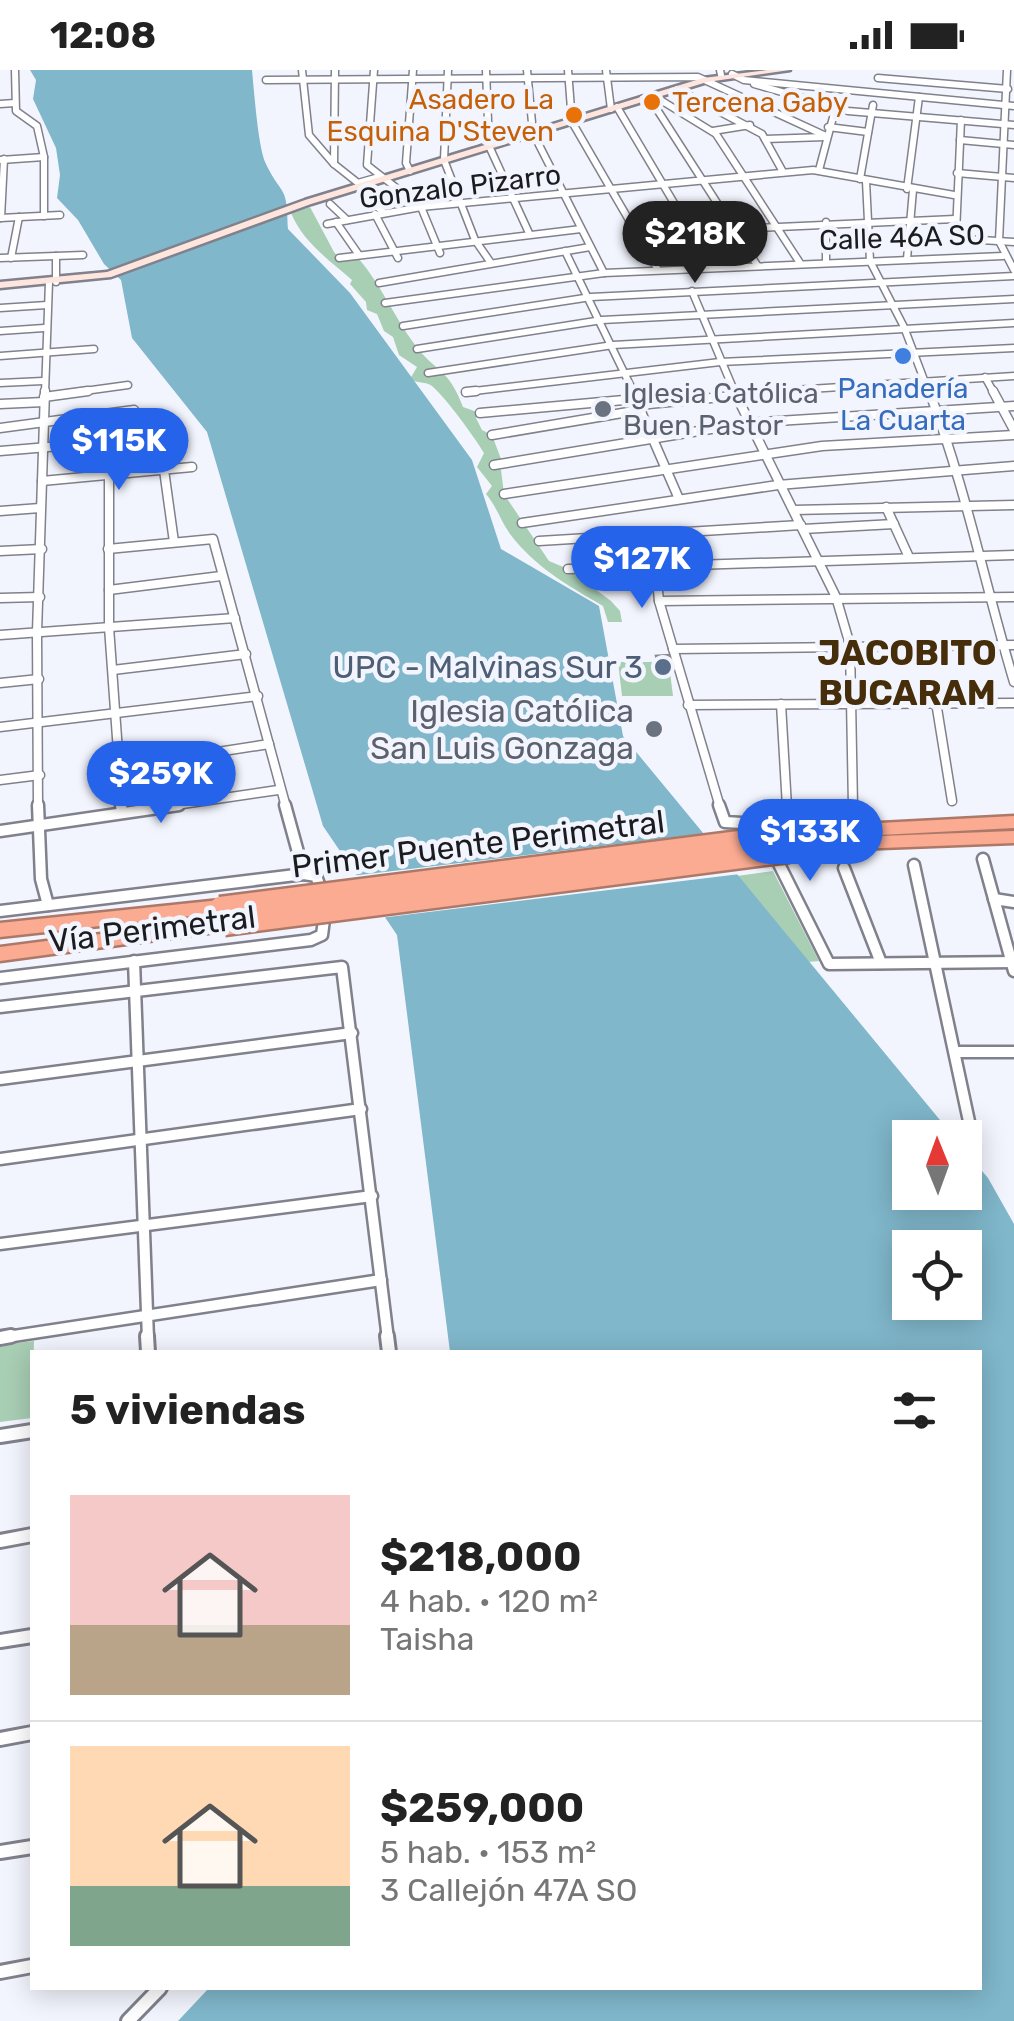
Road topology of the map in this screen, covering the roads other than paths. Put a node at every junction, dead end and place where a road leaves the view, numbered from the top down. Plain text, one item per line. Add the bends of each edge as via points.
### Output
1 (15, 70) edge
2 (302, 70) edge
3 (335, 70) edge
4 (374, 70) edge
5 (786, 70) edge
6 (761, 71) edge
7 (724, 73) edge
8 (413, 74) edge
9 (448, 74) edge
10 (485, 74) edge
11 (528, 74) edge
12 (569, 74) edge
13 (606, 74) edge
14 (646, 74) edge
15 (878, 74) edge
16 (1010, 74) edge
17 (302, 79) junction
18 (334, 79) junction
19 (374, 79) junction
20 (266, 80) dead end
21 (682, 80) edge
22 (706, 80) junction
23 (744, 80) junction
24 (1010, 87) edge
25 (876, 94) junction
26 (648, 97) junction
27 (919, 97) junction
28 (0, 104) edge
29 (15, 104) junction
30 (1005, 105) junction
31 (836, 106) junction
32 (1014, 106) edge
33 (614, 108) junction
34 (871, 111) junction
35 (916, 115) junction
36 (961, 120) junction
37 (572, 122) junction
38 (1005, 124) junction
39 (1014, 125) edge
40 (750, 126) junction
41 (828, 128) junction
42 (713, 131) junction
43 (533, 132) junction
44 (868, 132) junction
45 (826, 136) junction
46 (765, 139) junction
47 (960, 140) junction
48 (1004, 144) junction
49 (1014, 145) edge
50 (489, 146) junction
51 (44, 157) junction
52 (2, 160) edge
53 (444, 160) junction
54 (334, 164) junction
55 (819, 170) junction
56 (410, 171) junction
57 (783, 172) junction
58 (957, 173) junction
59 (742, 176) junction
60 (1004, 177) junction
61 (1014, 178) edge
62 (380, 179) junction
63 (702, 180) junction
64 (863, 180) junction
65 (661, 184) junction
66 (910, 189) junction
67 (611, 190) junction
68 (363, 194) dead end
69 (564, 194) junction
70 (954, 194) junction
71 (512, 199) junction
72 (330, 204) dead end
73 (462, 204) junction
74 (420, 207) junction
75 (384, 213) junction
76 (375, 214) junction
77 (60, 215) dead end
78 (44, 216) junction
79 (19, 217) junction
80 (0, 218) edge
81 (954, 219) junction
82 (346, 220) junction
83 (911, 220) junction
84 (867, 221) junction
85 (826, 222) junction
86 (775, 225) junction
87 (734, 228) junction
88 (581, 229) junction
89 (529, 233) junction
90 (475, 240) junction
91 (999, 241) junction
92 (1014, 242) edge
93 (590, 247) junction
94 (438, 248) junction
95 (394, 250) junction
96 (565, 251) junction
97 (83, 255) dead end
98 (359, 255) junction
99 (56, 256) junction
100 (1003, 256) junction
101 (0, 258) edge
102 (11, 258) junction
103 (339, 258) dead end
104 (398, 258) dead end
105 (906, 259) junction
106 (870, 261) junction
107 (800, 262) junction
108 (826, 262) junction
109 (490, 263) junction
110 (757, 265) junction
111 (473, 266) junction
112 (712, 267) junction
113 (658, 270) junction
114 (604, 273) junction
115 (1014, 273) edge
116 (580, 275) junction
117 (52, 282) junction
118 (379, 282) dead end
119 (882, 283) junction
120 (0, 285) edge
121 (483, 287) junction
122 (692, 292) junction
123 (591, 297) junction
124 (1014, 299) edge
125 (385, 303) dead end
126 (46, 305) junction
127 (892, 305) junction
128 (0, 308) edge
129 (700, 314) junction
130 (602, 320) junction
131 (1014, 323) edge
132 (402, 326) dead end
133 (904, 327) junction
134 (44, 328) junction
135 (0, 331) edge
136 (709, 337) junction
137 (613, 345) junction
138 (1014, 348) edge
139 (94, 349) dead end
140 (418, 349) dead end
141 (911, 351) junction
142 (44, 354) junction
143 (0, 356) edge
144 (720, 362) junction
145 (624, 372) junction
146 (428, 373) dead end
147 (1014, 376) edge
148 (985, 377) junction
149 (43, 380) junction
150 (923, 380) junction
151 (0, 383) edge
152 (128, 385) dead end
153 (466, 392) dead end
154 (734, 394) junction
155 (44, 399) junction
156 (0, 404) edge
157 (638, 405) junction
158 (1001, 406) junction
159 (1014, 406) edge
160 (134, 410) dead end
161 (936, 412) junction
162 (480, 413) dead end
163 (748, 423) junction
164 (42, 425) junction
165 (0, 428) edge
166 (1014, 432) edge
167 (492, 435) dead end
168 (180, 436) dead end
169 (651, 437) junction
170 (944, 440) junction
171 (44, 448) junction
172 (0, 451) edge
173 (762, 454) junction
174 (494, 465) dead end
175 (1014, 466) edge
176 (192, 467) dead end
177 (666, 469) junction
178 (164, 470) junction
179 (959, 470) junction
180 (109, 476) junction
181 (42, 481) junction
182 (778, 485) junction
183 (504, 494) dead end
184 (680, 499) junction
185 (1014, 505) edge
186 (886, 507) junction
187 (966, 507) junction
188 (40, 508) junction
189 (794, 510) junction
190 (1, 514) edge
191 (522, 523) dead end
192 (894, 524) junction
193 (802, 527) junction
194 (652, 532) junction
195 (539, 541) dead end
196 (174, 542) junction
197 (42, 549) junction
198 (108, 549) junction
199 (0, 551) edge
200 (908, 555) junction
201 (1014, 555) edge
202 (977, 556) junction
203 (818, 558) junction
204 (658, 566) junction
205 (568, 569) dead end
206 (221, 576) junction
207 (109, 590) junction
208 (988, 596) junction
209 (836, 597) junction
210 (1014, 597) edge
211 (0, 598) edge
212 (40, 598) junction
213 (659, 601) junction
214 (235, 618) junction
215 (109, 627) junction
216 (38, 632) junction
217 (0, 635) edge
218 (1014, 644) edge
219 (850, 645) junction
220 (1003, 645) junction
221 (673, 649) junction
222 (246, 654) junction
223 (113, 670) junction
224 (38, 679) junction
225 (0, 682) edge
226 (1014, 682) edge
227 (258, 696) junction
228 (936, 702) junction
229 (1014, 703) edge
230 (781, 704) junction
231 (853, 704) junction
232 (688, 705) junction
233 (116, 716) junction
234 (39, 723) junction
235 (0, 728) edge
236 (269, 744) junction
237 (121, 767) junction
238 (40, 776) junction
239 (0, 780) edge
240 (278, 790) junction
241 (952, 800) dead end
242 (852, 807) dead end
243 (122, 812) junction
244 (1014, 822) edge
245 (759, 824) junction
246 (38, 825) junction
247 (0, 831) edge
248 (1014, 837) edge
249 (983, 859) dead end
250 (914, 865) dead end
251 (844, 868) dead end
252 (304, 874) junction
253 (994, 899) junction
254 (1014, 902) edge
255 (48, 905) junction
256 (0, 911) edge
257 (222, 916) junction
258 (0, 928) edge
259 (0, 956) edge
260 (931, 960) junction
261 (134, 962) junction
262 (881, 963) junction
263 (1013, 965) edge
264 (0, 978) edge
265 (135, 992) junction
266 (0, 1008) edge
267 (352, 1034) junction
268 (955, 1052) junction
269 (1014, 1052) edge
270 (137, 1062) junction
271 (0, 1079) edge
272 (361, 1109) junction
273 (969, 1120) edge
274 (139, 1143) junction
275 (0, 1158) edge
276 (372, 1196) junction
277 (142, 1225) junction
278 (0, 1244) edge
279 (381, 1280) junction
280 (147, 1316) junction
281 (0, 1338) edge
282 (148, 1350) edge
283 (390, 1350) edge
284 (30, 1431) edge
285 (0, 1436) edge
286 (30, 1536) edge
287 (0, 1541) edge
288 (30, 1636) edge
289 (0, 1641) edge
290 (30, 1733) edge
291 (0, 1738) edge
292 (30, 1847) edge
293 (0, 1852) edge
294 (30, 1966) edge
295 (0, 1972) edge
296 (158, 1990) edge
297 (128, 2021) edge

1 - 29 street
2 - 17 street
3 - 18 street
4 - 19 street
5 - 6 street
6 - 7 street
7 - 22 street
7 - 23 street
8 - 9 street
8 - 19 street
8 - 56 street
9 - 10 street
9 - 53 street
10 - 11 street
10 - 50 street
11 - 12 street
11 - 43 street
12 - 13 street
12 - 37 street
13 - 14 street
13 - 33 street
14 - 21 street
14 - 26 street
15 - 24 street
15 - 25 street
16 - 24 street
17 - 18 street
17 - 20 street
17 - 54 street via 310,143
18 - 19 street
18 - 54 street
19 - 62 street via 368,165
21 - 22 street
21 - 26 street
21 - 40 street
22 - 45 street
23 - 25 street
23 - 31 street via 782,97
24 - 30 street
25 - 27 street
25 - 34 street
26 - 33 street
26 - 42 street
26 - 63 street
27 - 30 street
27 - 35 street
28 - 29 street
29 - 51 street via 37,126
30 - 32 street
30 - 38 street
31 - 34 street
31 - 41 street
33 - 37 street
33 - 65 street
34 - 35 street
34 - 44 street
35 - 36 street
35 - 66 street
36 - 38 street
36 - 47 street
37 - 43 street
37 - 67 street
38 - 39 street
38 - 48 street
40 - 42 street
40 - 46 street
41 - 44 street
41 - 45 street
42 - 59 street
43 - 50 street
43 - 69 street
44 - 64 street
45 - 46 street
45 - 55 street
46 - 57 street
47 - 48 street
47 - 58 street
48 - 49 street
48 - 60 street
50 - 53 street
50 - 71 street
51 - 52 street
51 - 78 street
52 - 80 street
53 - 56 street
53 - 73 street
54 - 62 street via 358,182
55 - 57 street, Gonzalo Pizarro
55 - 64 street, Gonzalo Pizarro
56 - 62 street
57 - 59 street, Gonzalo Pizarro
58 - 60 street
58 - 70 street
59 - 63 street, Gonzalo Pizarro
59 - 86 street
60 - 61 street
60 - 91 street
62 - 74 street
62 - 117 street via 90,279
63 - 65 street, Gonzalo Pizarro
63 - 87 street
64 - 66 street, Gonzalo Pizarro
64 - 84 street
65 - 67 street, Gonzalo Pizarro
65 - 112 street
66 - 70 street, Gonzalo Pizarro
66 - 83 street
67 - 69 street, Gonzalo Pizarro
67 - 113 street
68 - 75 street
69 - 71 street, Gonzalo Pizarro
69 - 88 street
70 - 81 street
71 - 73 street, Gonzalo Pizarro
71 - 89 street
72 - 82 street
73 - 74 street, Gonzalo Pizarro
73 - 90 street
74 - 75 street, Gonzalo Pizarro
74 - 94 street
75 - 76 street, Gonzalo Pizarro
76 - 82 street, Gonzalo Pizarro
76 - 95 street
77 - 78 street
78 - 79 street
79 - 80 street
79 - 102 street
81 - 83 street
81 - 91 street, Calle 46A SO via 960,237
82 - 98 street, Gonzalo Pizarro via 331,223
83 - 84 street
83 - 105 street
84 - 85 street
84 - 106 street
85 - 86 street
85 - 108 street
86 - 87 street
86 - 107 street
87 - 110 street
88 - 89 street
88 - 93 street
89 - 90 street
90 - 94 street
90 - 109 street
91 - 92 street, Calle 46A SO
91 - 100 street
93 - 96 street
93 - 114 street
94 - 95 street
95 - 98 street
95 - 104 street
96 - 109 street
96 - 116 street
97 - 99 street
98 - 103 street
99 - 102 street
99 - 117 street
100 - 105 street, Calle 46A SO
100 - 115 street
101 - 102 street
105 - 106 street, Calle 46A SO
106 - 108 street, Calle 46A SO
106 - 119 street
107 - 108 street, Calle 46A SO
107 - 110 street, Calle 46A SO
109 - 111 street
110 - 112 street, Calle 46A SO
111 - 118 street
111 - 121 street
112 - 113 street, Calle 46A SO
113 - 114 street, Calle 46A SO
114 - 116 street, Calle 46A SO
115 - 119 street
116 - 121 street, Calle 46A SO
116 - 123 street
117 - 120 street
117 - 126 street
119 - 122 street
119 - 127 street
121 - 125 street, Calle 46A SO
122 - 123 street
122 - 129 street
123 - 130 street
123 - 132 street
124 - 127 street
126 - 128 street
126 - 134 street
127 - 129 street
127 - 133 street
129 - 130 street
129 - 136 street
130 - 137 street
130 - 140 street
131 - 133 street
133 - 136 street
133 - 141 street
134 - 135 street
134 - 142 street
136 - 137 street
136 - 144 street
137 - 145 street
137 - 146 street
138 - 141 street
139 - 142 street
141 - 144 street
141 - 150 street
142 - 143 street
142 - 149 street
144 - 145 street
144 - 154 street
145 - 153 street
145 - 157 street
147 - 148 street
148 - 150 street
148 - 158 street
149 - 151 street
149 - 155 street
150 - 154 street
150 - 161 street
152 - 155 street
154 - 157 street
154 - 163 street
155 - 156 street
155 - 164 street
157 - 162 street
157 - 167 street
157 - 169 street
158 - 159 street
158 - 161 street
158 - 166 street
160 - 164 street
161 - 163 street
161 - 170 street
163 - 169 street
163 - 173 street
164 - 165 street
164 - 171 street
166 - 170 street
168 - 171 street
169 - 174 street
169 - 177 street
170 - 173 street
170 - 179 street
171 - 172 street
171 - 181 street
173 - 177 street
173 - 182 street
175 - 179 street
176 - 178 street
177 - 183 street
177 - 184 street
178 - 180 street
178 - 196 street
179 - 182 street
179 - 187 street
180 - 181 street
180 - 198 street
181 - 188 street
182 - 184 street
182 - 189 street
184 - 191 street
185 - 187 street
186 - 187 street
186 - 189 street
186 - 192 street
187 - 202 street
188 - 190 street
188 - 197 street
189 - 193 street
192 - 193 street
192 - 200 street
193 - 194 street
193 - 203 street
194 - 195 street
194 - 204 street
196 - 198 street
196 - 206 street via 213,538
197 - 199 street
197 - 212 street
198 - 207 street
200 - 202 street
200 - 203 street
201 - 202 street
202 - 208 street
203 - 204 street
203 - 209 street
204 - 205 street
204 - 213 street
206 - 207 street
206 - 214 street
207 - 215 street
208 - 209 street
208 - 210 street
208 - 220 street
209 - 213 street
209 - 219 street
211 - 212 street
212 - 216 street
213 - 221 street
214 - 215 street
214 - 222 street
215 - 216 street
215 - 223 street
216 - 217 street
216 - 224 street
218 - 220 street
219 - 220 street
219 - 221 street
219 - 231 street
220 - 226 street
221 - 232 street
222 - 223 street
222 - 227 street
223 - 233 street
224 - 225 street
224 - 234 street
227 - 233 street
227 - 236 street
228 - 229 street
228 - 231 street
228 - 241 street
230 - 231 street
230 - 232 street
230 - 245 street via 788,818
231 - 242 street
232 - 245 street via 720,814 725,822
233 - 234 street
233 - 237 street
234 - 235 street
234 - 238 street
236 - 237 street
236 - 240 street
237 - 243 street
238 - 239 street
238 - 246 street
240 - 243 street
240 - 252 street
243 - 246 street
244 - 257 highway, Primer Puente Perimetral, bridge via 803,833
245 - 262 street via 829,964
246 - 247 street
246 - 255 street
248 - 257 highway, Primer Puente Perimetral, bridge via 855,843
249 - 253 street
250 - 260 street
251 - 262 street
252 - 255 street, Vía Perimetral
252 - 261 street, Vía Perimetral via 322,883 322,935
253 - 254 street
253 - 263 street
255 - 256 street, Vía Perimetral
257 - 258 highway, Vía Perimetral
257 - 259 highway, Vía Perimetral
260 - 262 street
260 - 263 street
260 - 268 street
261 - 264 street, Vía Perimetral
261 - 265 street
265 - 266 street
265 - 267 street via 342,968
265 - 270 street
267 - 270 street
267 - 272 street
268 - 269 street
268 - 273 street
270 - 271 street
270 - 274 street
272 - 274 street
272 - 276 street
274 - 275 street
274 - 277 street
276 - 277 street
276 - 279 street
277 - 278 street
277 - 280 street
279 - 280 street
279 - 283 street
280 - 281 street
280 - 282 street
284 - 285 street
286 - 287 street
288 - 289 street
290 - 291 street
292 - 293 street
294 - 295 street
296 - 297 street

